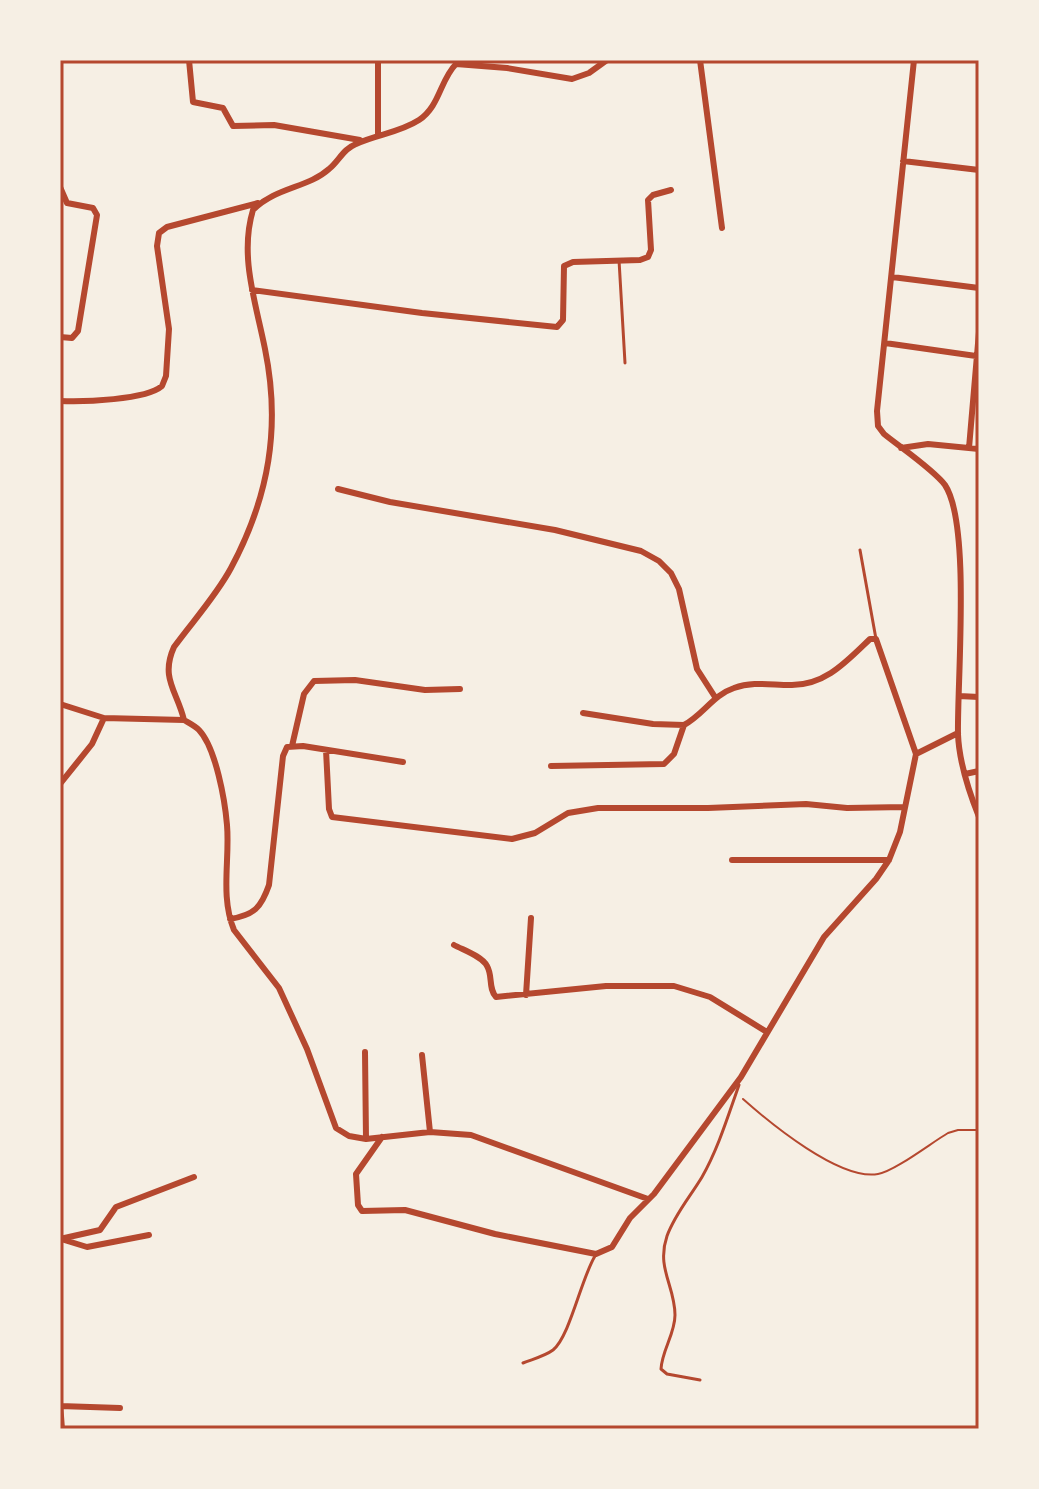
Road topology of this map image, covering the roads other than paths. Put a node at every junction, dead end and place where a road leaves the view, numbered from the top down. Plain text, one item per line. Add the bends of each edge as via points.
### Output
1 (189, 60) edge
2 (378, 60) edge
3 (700, 60) edge
4 (914, 60) edge
5 (605, 61) edge
6 (457, 62) edge
7 (378, 136) junction
8 (364, 141) junction
9 (903, 161) junction
10 (979, 170) edge
11 (60, 187) edge
12 (671, 190) dead end
13 (261, 202) junction
14 (722, 228) dead end
15 (619, 260) junction
16 (892, 277) junction
17 (979, 288) edge
18 (252, 290) junction
19 (979, 332) edge
20 (60, 337) edge
21 (885, 343) junction
22 (976, 356) junction
23 (625, 363) dead end
24 (60, 401) edge
25 (901, 448) junction
26 (969, 448) junction
27 (979, 449) edge
28 (338, 489) dead end
29 (860, 550) dead end
30 (876, 639) junction
31 (460, 689) dead end
32 (959, 696) junction
33 (715, 697) junction
34 (979, 697) edge
35 (60, 704) edge
36 (583, 713) dead end
37 (104, 718) junction
38 (184, 720) junction
39 (684, 725) junction
40 (958, 733) junction
41 (292, 746) junction
42 (326, 750) junction
43 (916, 754) junction
44 (403, 762) dead end
45 (551, 766) dead end
46 (979, 771) edge
47 (965, 774) junction
48 (60, 784) edge
49 (905, 807) junction
50 (979, 817) edge
51 (732, 860) dead end
52 (889, 860) junction
53 (531, 918) dead end
54 (230, 919) junction
55 (454, 945) dead end
56 (526, 995) junction
57 (767, 1032) junction
58 (365, 1052) dead end
59 (422, 1055) dead end
60 (741, 1077) junction
61 (430, 1132) junction
62 (382, 1137) junction
63 (366, 1139) junction
64 (194, 1177) dead end
65 (648, 1199) junction
66 (149, 1235) dead end
67 (60, 1239) edge
68 (596, 1254) junction
69 (523, 1363) dead end
70 (700, 1380) dead end
71 (60, 1405) edge
72 (120, 1408) dead end
73 (62, 1429) edge

1 - 8 street via 193,102 223,108 233,126 274,125
2 - 7 street
3 - 14 street
4 - 9 street
5 - 6 street via 572,79
6 - 7 street via 429,112 403,129
7 - 8 street
8 - 13 street via 347,148 324,174
9 - 10 street
9 - 16 street
11 - 20 street via 67,203 93,208 97,215 78,331 72,338
12 - 15 street via 648,200 648,257
13 - 18 street via 253,210 248,238
13 - 24 street via 159,233 170,342 162,386 151,393
15 - 18 street via 564,266 563,320 557,327
15 - 23 lane
16 - 17 street
16 - 21 street
18 - 38 street via 266,352 272,449 266,485 231,568 168,661
19 - 22 street
21 - 22 street
21 - 25 street via 878,426
22 - 26 street
25 - 26 street
25 - 32 street via 944,483 952,498 960,585
26 - 27 street
28 - 33 street via 641,551 671,573 697,669
29 - 30 lane
30 - 33 street via 812,682 750,684
30 - 43 street
31 - 41 street via 314,681 304,694
32 - 34 street
32 - 40 street
33 - 39 street
35 - 37 street
36 - 39 street
37 - 38 street
37 - 48 street via 92,744
38 - 54 street via 208,745 224,800
39 - 45 street via 674,754 664,764
40 - 43 street
40 - 47 street
41 - 42 street
41 - 54 street via 284,750 265,899 254,913
42 - 44 street
42 - 49 street via 332,817 492,837 523,838 568,813 598,808
43 - 49 street
46 - 47 street
47 - 50 street
49 - 52 street
51 - 52 street
52 - 57 street via 824,937
53 - 56 street
54 - 63 street via 279,988 336,1128
55 - 56 street via 489,967 493,995
56 - 57 street via 606,986 685,988
57 - 60 street
58 - 63 street
59 - 61 street
60 - 65 street
60 - 70 lane via 714,1151 664,1250 675,1311 661,1369
61 - 62 street
61 - 65 street via 471,1135
62 - 63 street
62 - 68 street via 356,1174 362,1211 405,1210
64 - 67 street via 116,1207 100,1230
65 - 68 street via 612,1247
66 - 67 street via 87,1247
68 - 69 lane via 560,1343
71 - 72 street
71 - 73 street

